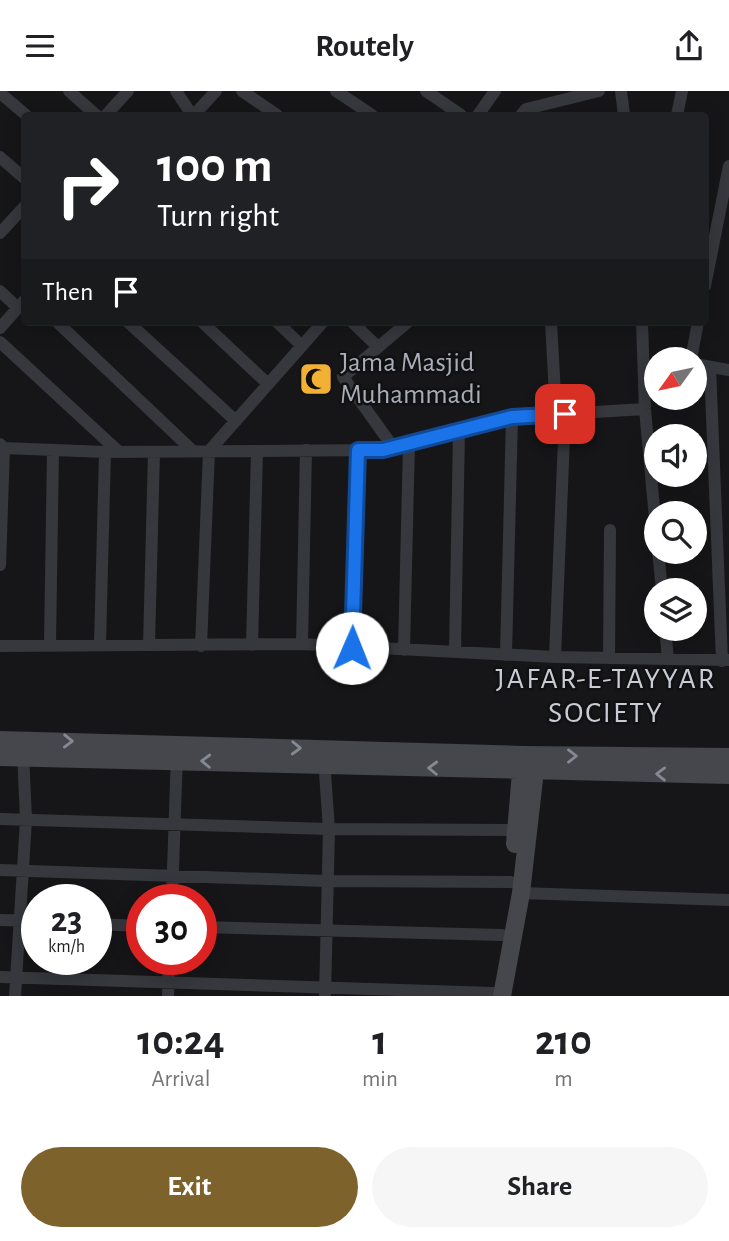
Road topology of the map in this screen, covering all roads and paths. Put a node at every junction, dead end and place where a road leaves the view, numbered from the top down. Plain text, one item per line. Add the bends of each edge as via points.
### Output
1 (69, 91) edge
2 (128, 91) edge
3 (176, 91) edge
4 (216, 91) edge
5 (242, 91) edge
6 (336, 91) edge
7 (426, 91) edge
8 (495, 91) edge
9 (599, 91) edge
10 (621, 91) edge
11 (682, 91) edge
12 (0, 93) edge
13 (22, 112) edge
14 (93, 112) edge
15 (109, 112) edge
16 (191, 112) edge
17 (196, 112) edge
18 (273, 112) edge
19 (368, 112) edge
20 (457, 112) edge
21 (480, 112) edge
22 (524, 112) edge
23 (624, 112) edge
24 (678, 112) edge
25 (0, 157) edge
26 (729, 166) edge
27 (21, 175) edge
28 (21, 210) edge
29 (2, 227) edge
30 (709, 266) edge
31 (0, 291) edge
32 (21, 304) edge
33 (61, 326) edge
34 (132, 326) edge
35 (206, 326) edge
36 (281, 326) edge
37 (320, 326) edge
38 (356, 326) edge
39 (403, 326) edge
40 (551, 326) edge
41 (643, 326) edge
42 (697, 326) edge
43 (0, 328) edge
44 (0, 342) edge
45 (302, 346) junction
46 (378, 347) junction
47 (647, 347) edge
48 (693, 347) edge
49 (707, 366) edge
50 (710, 367) junction
51 (729, 370) edge
52 (268, 384) junction
53 (644, 409) edge
54 (645, 410) edge
55 (560, 414) junction
56 (512, 417) junction
57 (236, 421) junction
58 (459, 431) junction
59 (410, 443) junction
60 (2, 446) edge
61 (393, 447) junction
62 (52, 450) junction
63 (306, 450) junction
64 (358, 450) junction
65 (193, 451) junction
66 (209, 451) junction
67 (257, 451) junction
68 (105, 452) junction
69 (119, 452) junction
70 (154, 452) junction
71 (653, 501) edge
72 (610, 530) dead end
73 (0, 565) edge
74 (666, 641) edge
75 (100, 644) junction
76 (302, 644) junction
77 (50, 645) junction
78 (149, 645) junction
79 (252, 645) junction
80 (0, 646) edge
81 (201, 646) junction
82 (352, 648) junction
83 (404, 650) junction
84 (455, 652) junction
85 (506, 655) junction
86 (555, 657) junction
87 (609, 658) junction
88 (668, 659) junction
89 (726, 661) edge
90 (0, 740) edge
91 (23, 749) junction
92 (177, 752) junction
93 (0, 757) edge
94 (324, 757) junction
95 (729, 757) edge
96 (529, 763) junction
97 (729, 775) edge
98 (0, 819) edge
99 (26, 820) junction
100 (177, 826) junction
101 (329, 829) junction
102 (516, 829) junction
103 (520, 848) junction
104 (0, 870) edge
105 (23, 870) junction
106 (175, 874) junction
107 (326, 881) junction
108 (174, 884) edge
109 (516, 888) junction
110 (729, 900) edge
111 (0, 920) edge
112 (19, 921) junction
113 (217, 927) edge
114 (326, 928) junction
115 (502, 935) junction
116 (169, 975) edge
117 (0, 977) edge
118 (16, 977) junction
119 (169, 982) junction
120 (325, 992) edge
121 (496, 995) edge
122 (15, 996) edge
123 (168, 996) edge

1 - 14 street
2 - 15 street
3 - 16 street
4 - 17 street
5 - 18 street
6 - 19 street
7 - 20 street
8 - 21 street
9 - 22 street
10 - 23 street
11 - 24 street
12 - 13 street
25 - 27 street
26 - 30 street
28 - 29 street
31 - 32 street
32 - 43 street
33 - 65 street
34 - 57 street
35 - 52 street
36 - 45 street
37 - 45 street
38 - 46 street
39 - 46 street
40 - 55 street
41 - 47 street
42 - 48 street
44 - 69 street
45 - 52 street
46 - 61 street via 342,377
49 - 50 street
50 - 51 street
50 - 89 street
52 - 57 street
53 - 55 street
54 - 71 street
55 - 56 street
55 - 86 street
56 - 58 street
56 - 85 street
57 - 66 street
58 - 59 street
58 - 84 street
59 - 61 street
59 - 83 street
60 - 62 street
60 - 73 street
61 - 64 street
62 - 68 street
62 - 77 street
63 - 64 street
63 - 67 street
63 - 76 street
64 - 82 street
65 - 66 street
65 - 70 street
66 - 67 street
66 - 81 street
67 - 79 street
68 - 69 street
68 - 75 street
69 - 70 street
70 - 78 street
72 - 87 street
74 - 88 street
75 - 77 street
75 - 78 street
76 - 79 street
76 - 82 street
77 - 80 street
78 - 81 street
79 - 81 street
82 - 83 street
83 - 84 street
84 - 85 street
85 - 86 street
86 - 87 street
87 - 88 street
88 - 89 street
90 - 91 main road
91 - 92 main road
91 - 93 main road
91 - 99 street
92 - 94 main road
92 - 100 street
94 - 96 main road
94 - 101 street
96 -> 95 main road
97 -> 96 main road
96 - 102 main road
96 - 103 main road
98 - 99 street
99 - 100 street
99 - 105 street
100 - 101 street
100 - 106 street
101 - 102 street
101 - 107 street
102 - 103 main road
103 - 109 main road
104 - 105 street
105 - 106 street
105 - 112 street
106 - 107 street
106 - 108 street
107 - 109 street
107 - 114 street
109 - 110 street
109 - 115 main road
109 - 121 main road
111 - 112 street
112 - 118 street
113 - 114 street
114 - 115 street
114 - 120 street
115 - 121 main road
116 - 119 street
117 - 118 street
118 - 119 street
118 - 122 street
119 - 120 street
119 - 123 street
120 - 121 street

